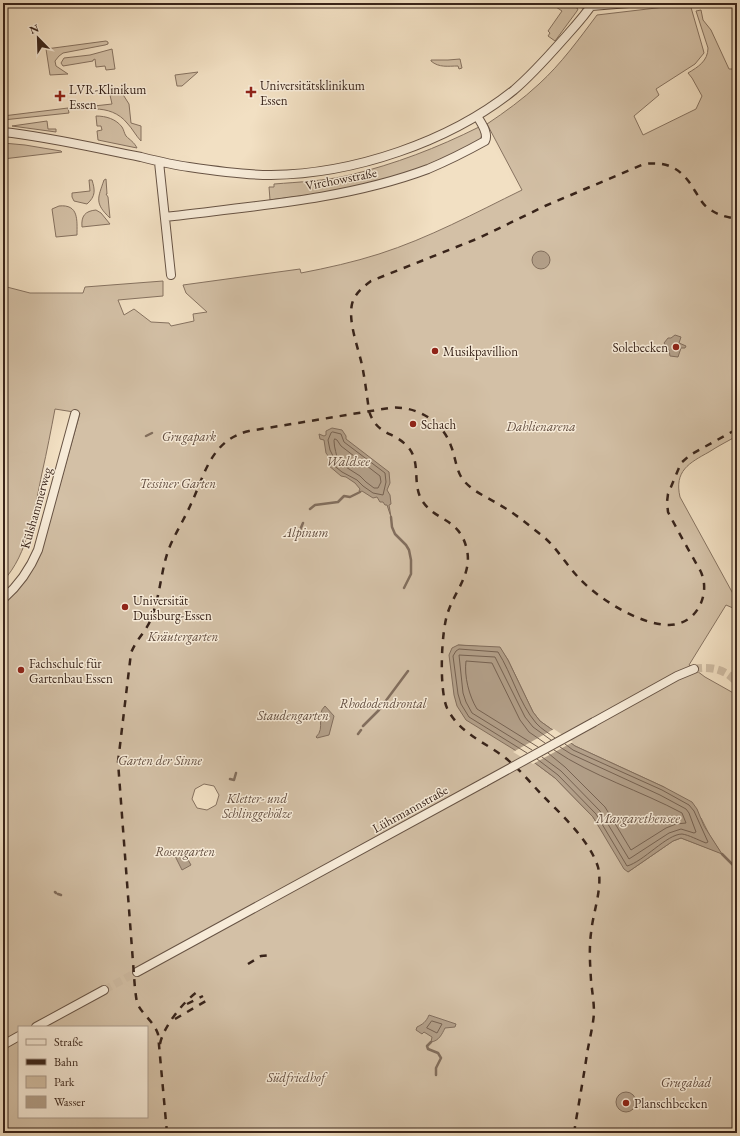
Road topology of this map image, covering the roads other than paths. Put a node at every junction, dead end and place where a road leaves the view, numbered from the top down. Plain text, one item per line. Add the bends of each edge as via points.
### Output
1 (582, 3) edge
2 (629, 3) edge
3 (592, 4) edge
4 (477, 116) junction
5 (3, 132) edge
6 (159, 162) junction
7 (165, 217) junction
8 (171, 275) dead end
9 (75, 414) dead end
10 (3, 598) edge
11 (694, 669) tunnel mouth
12 (137, 972) tunnel mouth
13 (104, 990) tunnel mouth
14 (38, 1026) edge
15 (18, 1037) edge
16 (3, 1045) edge

1 - 3 street
2 - 3 street
3 - 4 street, Virchowstraße via 549,57 526,80
4 - 6 street, Virchowstraße via 456,128 396,152 351,166 270,174
4 - 7 street, Virchowstraße via 487,137 485,141 429,169 362,189
5 - 6 street, Virchowstraße via 30,135
6 - 7 street
7 - 8 street
9 - 10 street, Külshammerweg via 38,550 16,587
11 - 12 street, Lührmannstraße, bridge
13 - 14 street
15 - 16 street

